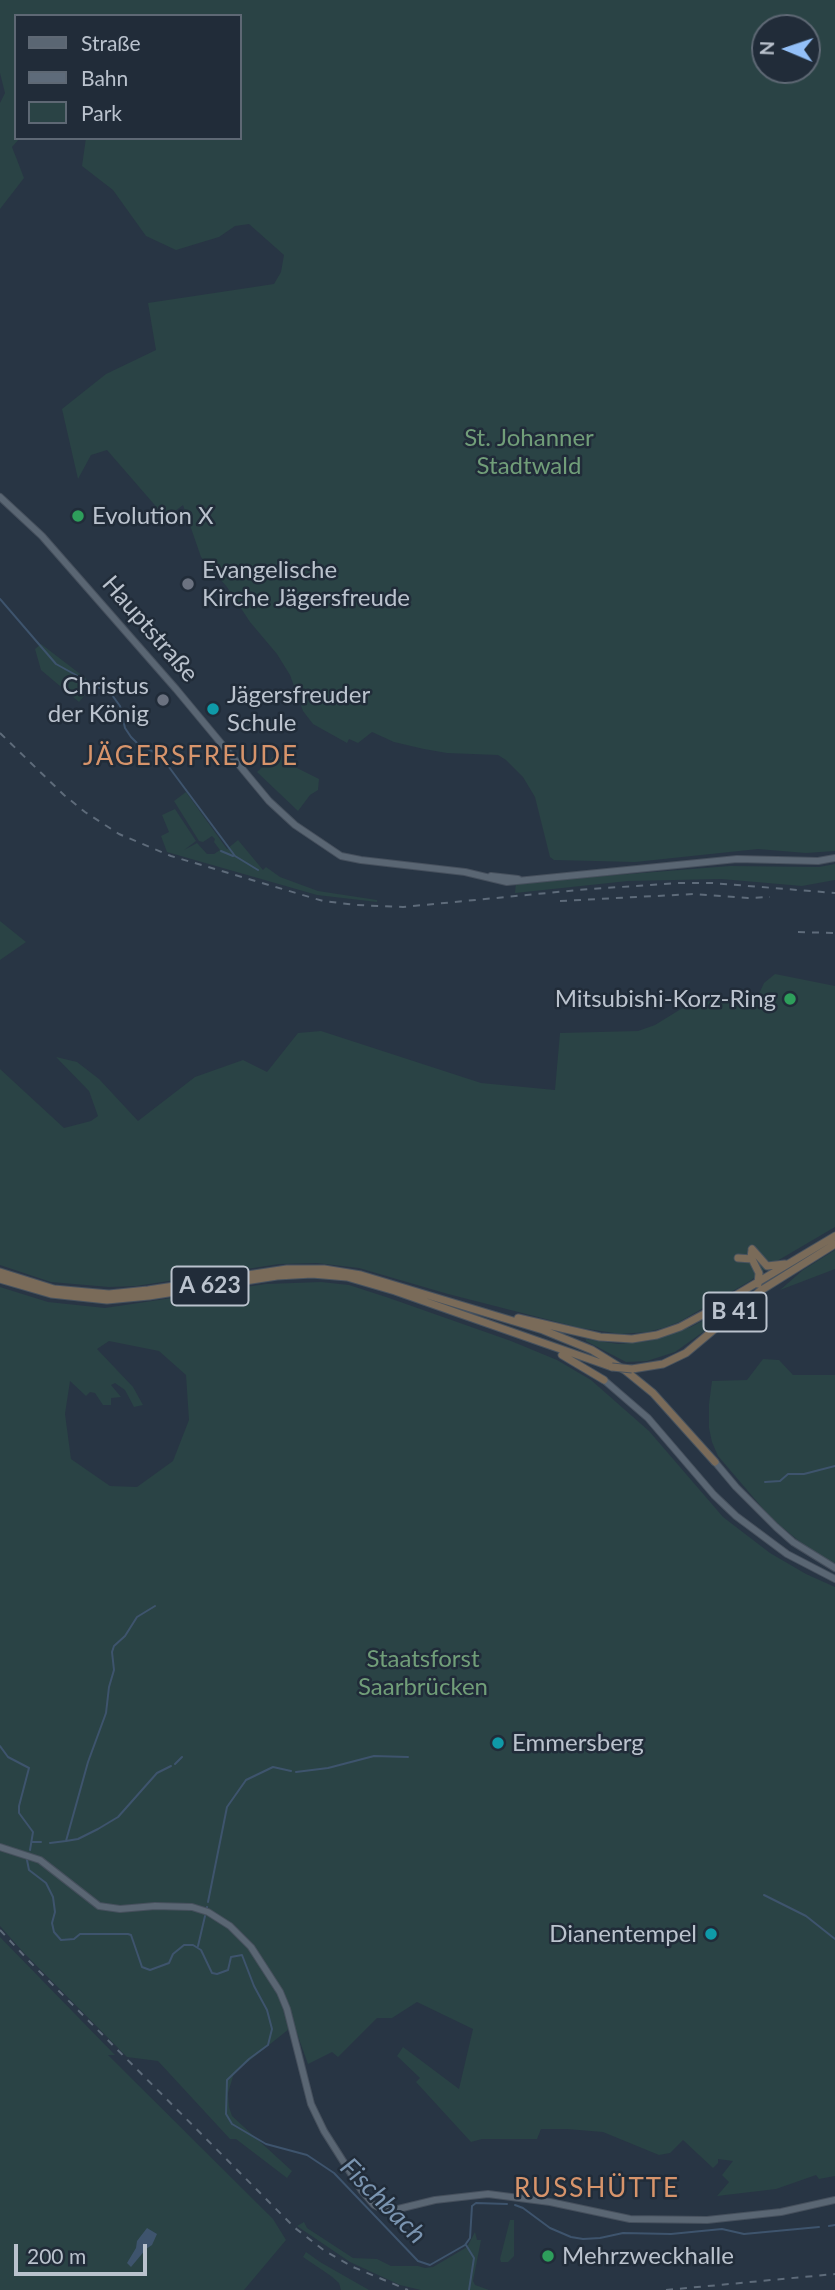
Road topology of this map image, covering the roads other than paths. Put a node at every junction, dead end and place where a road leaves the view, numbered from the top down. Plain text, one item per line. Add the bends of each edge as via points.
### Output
1 (0, 497) edge
2 (835, 858) edge
3 (835, 1236) edge
4 (835, 1244) edge
5 (738, 1258) dead end
6 (752, 1259) junction
7 (791, 1262) junction
8 (0, 1272) edge
9 (0, 1279) edge
10 (758, 1283) junction
11 (482, 1311) junction
12 (504, 1330) junction
13 (604, 1380) joint
14 (715, 1462) joint
15 (835, 1568) edge
16 (835, 1579) edge
17 (0, 1847) edge
18 (835, 2200) edge

1 - 2 main road, Hauptstraße via 35,528 256,787 295,825 347,858 517,879 752,858
3 - 7 highway, B 41
4 - 12 highway, B 41, bridge via 760,1291 686,1353 663,1364 612,1367
5 - 6 highway
6 - 7 highway via 752,1249 767,1266
6 - 10 highway
7 - 10 highway, B 41
8 - 11 highway, A 623 via 54,1289 109,1294 275,1270 337,1270
9 - 12 highway, A 623 via 51,1294 107,1300 312,1274 361,1280
10 - 11 highway, B 41 via 680,1327 645,1338 600,1337
11 - 14 highway via 577,1342 626,1371 653,1393
12 - 13 highway via 562,1355
13 - 16 main road via 648,1418 736,1516 787,1553
14 - 15 main road via 776,1527
17 - 18 main road via 40,1860 99,1906 192,1907 230,1926 251,1947 279,1990 316,2116 346,2168 382,2209 488,2194 630,2219 698,2220 781,2212

